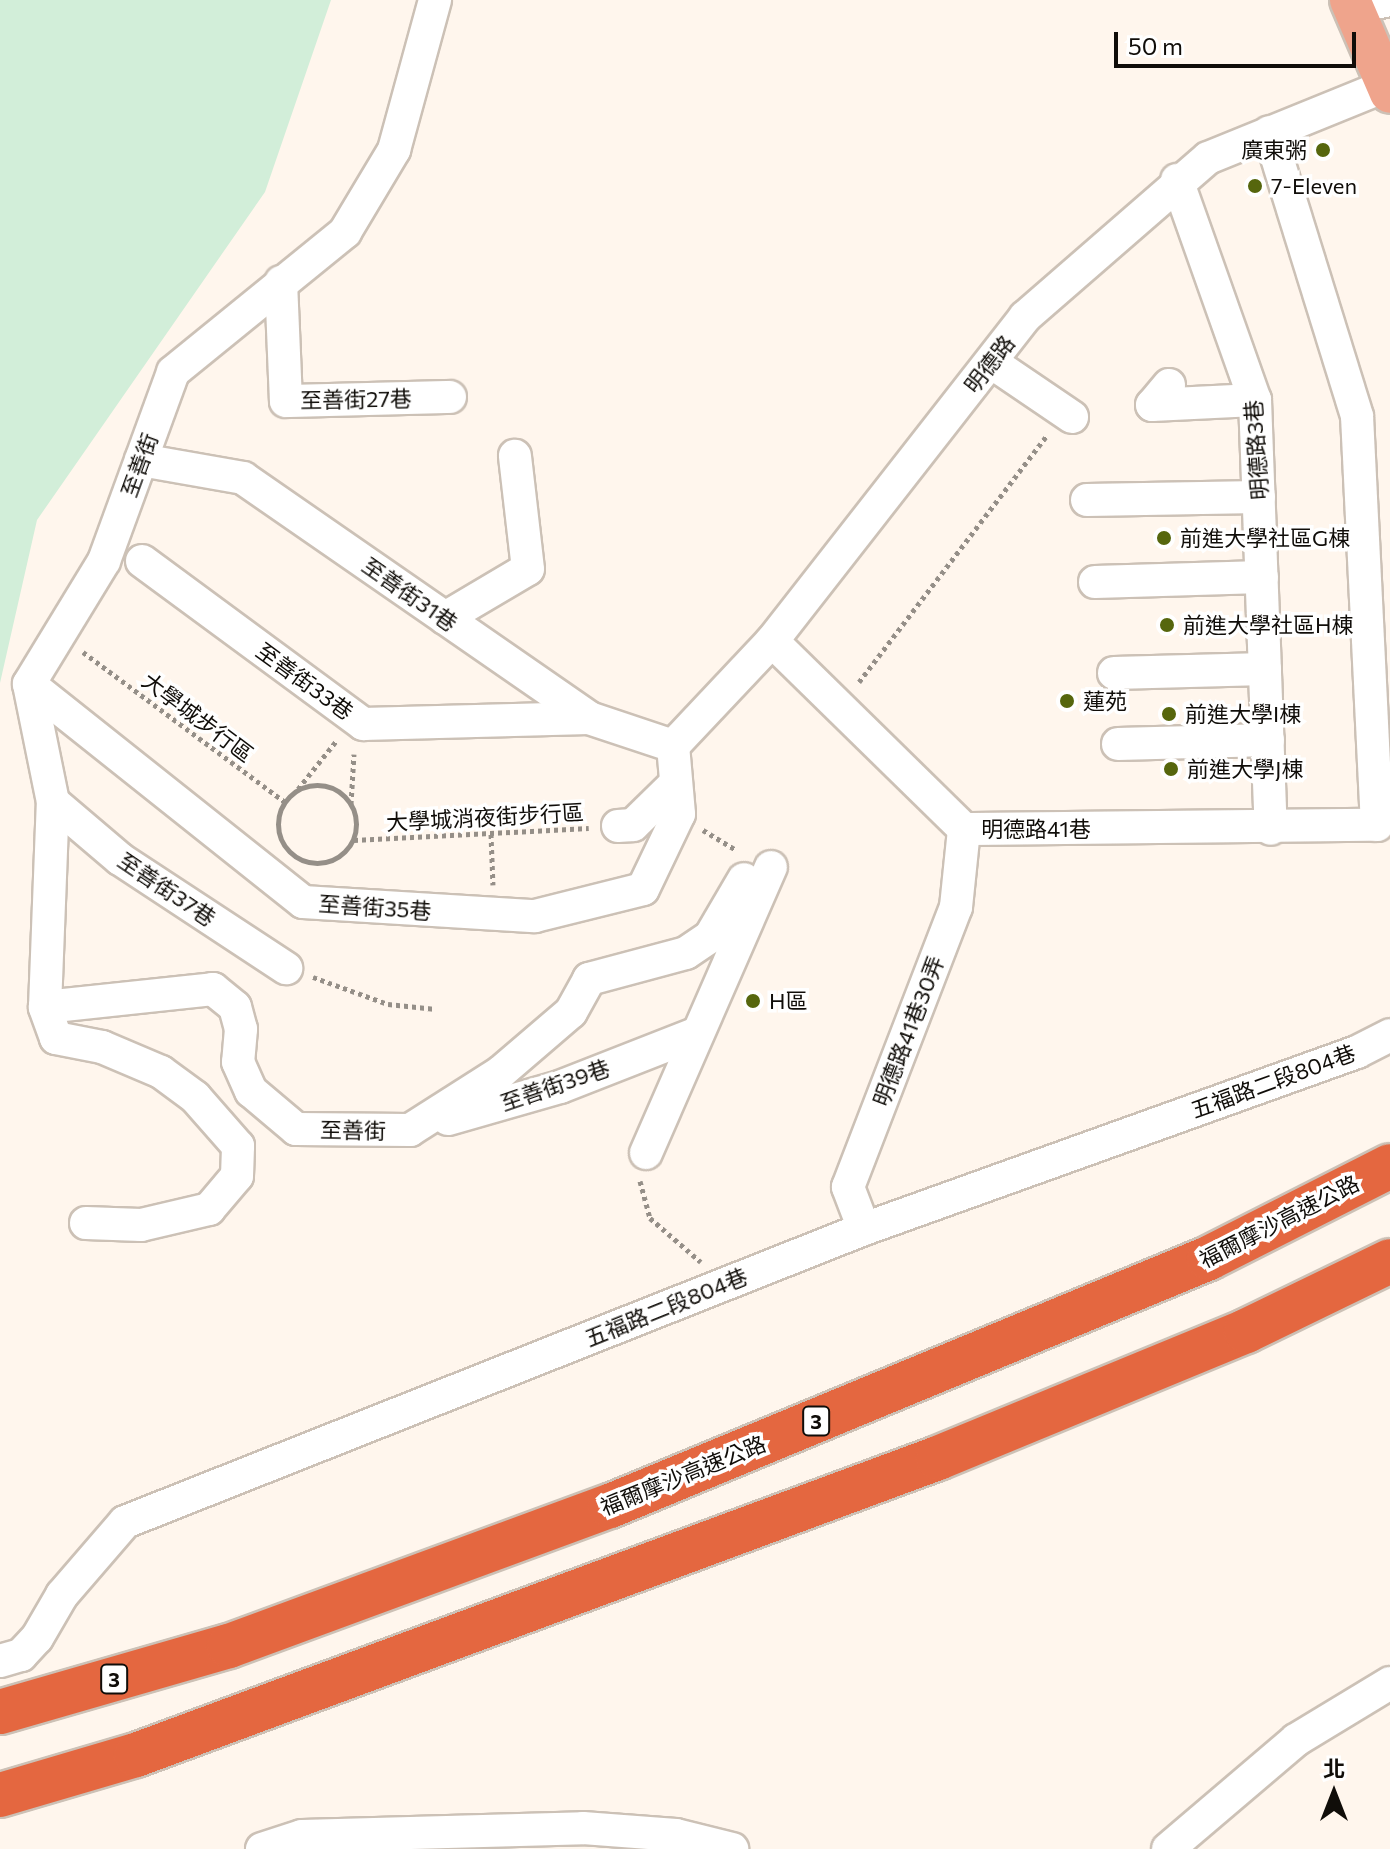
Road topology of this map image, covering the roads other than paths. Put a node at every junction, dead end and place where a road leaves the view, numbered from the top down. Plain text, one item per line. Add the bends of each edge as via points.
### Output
1 (435, 0) edge
2 (1364, 2) edge
3 (1389, 89) edge
4 (1269, 132) junction
5 (1177, 180) junction
6 (281, 282) junction
7 (991, 362) junction
8 (1169, 385) dead end
9 (450, 397) dead end
10 (1255, 400) junction
11 (1068, 414) road end
12 (515, 456) dead end
13 (141, 460) junction
14 (1259, 497) junction
15 (1087, 500) dead end
16 (142, 561) dead end
17 (1262, 577) junction
18 (1095, 582) dead end
19 (445, 618) junction
20 (772, 641) junction
21 (1265, 669) junction
22 (1114, 673) dead end
23 (29, 684) junction
24 (589, 718) junction
25 (1268, 740) junction
26 (1118, 744) dead end
27 (673, 746) junction
28 (677, 800) junction
29 (53, 802) junction
30 (618, 826) road end
31 (964, 829) junction
32 (1271, 829) junction
33 (286, 968) road end
34 (45, 1007) junction
35 (698, 1033) junction
36 (1390, 1035) edge
37 (410, 1130) junction
38 (646, 1153) road end
39 (1390, 1166) edge
40 (86, 1223) dead end
41 (864, 1229) junction
42 (1390, 1261) edge
43 (1390, 1294) edge
44 (938, 1458) junction
45 (0, 1661) edge
46 (1390, 1683) edge
47 (0, 1712) edge
48 (0, 1795) edge
49 (262, 1849) edge
50 (732, 1849) edge
51 (1168, 1849) edge

1 - 6 street, 至善街 via 394,150 345,232
2 - 3 main road
3 - 4 street, 明德路
4 - 5 street, 明德路 via 1208,158
4 - 32 street, 明德路41巷 via 1357,416 1377,825
5 - 7 street, 明德路 via 1025,317
5 - 10 street, 明德路3巷
6 - 9 street, 至善街27巷 via 286,401
6 - 13 street, 至善街 via 173,372
7 - 11 street
7 - 20 street, 明德路
8 - 10 street via 1152,405
10 - 14 street, 明德路3巷
12 - 19 street via 528,569
13 - 19 street, 至善街31巷 via 243,478
13 - 23 street, 至善街 via 104,561
14 - 15 street
14 - 17 street, 明德路3巷
16 - 24 street, 至善街33巷 via 363,724
17 - 18 street
17 - 21 street, 明德路3巷
19 - 24 street, 至善街31巷
20 - 27 street, 明德路
20 - 31 street, 明德路41巷
21 - 22 street
21 - 25 street, 明德路3巷
23 - 28 street, 至善街35巷 via 303,902 535,916 643,889
23 - 29 street
24 - 27 street, 至善街31巷
25 - 26 street
25 - 32 street, 明德路3巷
27 - 28 street, 至善街35巷
28 - 30 street via 633,825
29 - 33 street, 至善街37巷 via 120,859
29 - 34 street
31 - 32 street, 明德路41巷
31 - 41 street, 明德路41巷30弄 via 956,907 848,1187
34 - 37 street, 至善街 via 213,989 235,1007 241,1029 238,1062 251,1091 296,1129
34 - 40 street via 56,1038 102,1047 161,1072 195,1097 238,1146 237,1176 209,1209 141,1225
35 - 37 street, 至善街39巷 via 560,1087
35 - 37 street, 至善街 via 753,867 710,937 686,953 589,979 571,1012 501,1072
35 - 38 street
36 - 41 street, 五福路二段804巷 via 1357,1052
39 - 47 highway, 福爾摩沙高速公路 / 3 via 1209,1258 610,1506 229,1646
41 - 45 street, 五福路二段804巷 via 125,1522 62,1595 37,1638 21,1655
42 - 44 highway via 1246,1331
43 - 44 highway
44 - 48 highway via 136,1755
46 - 51 street via 1296,1740
49 - 50 street via 302,1836 583,1828 676,1835

